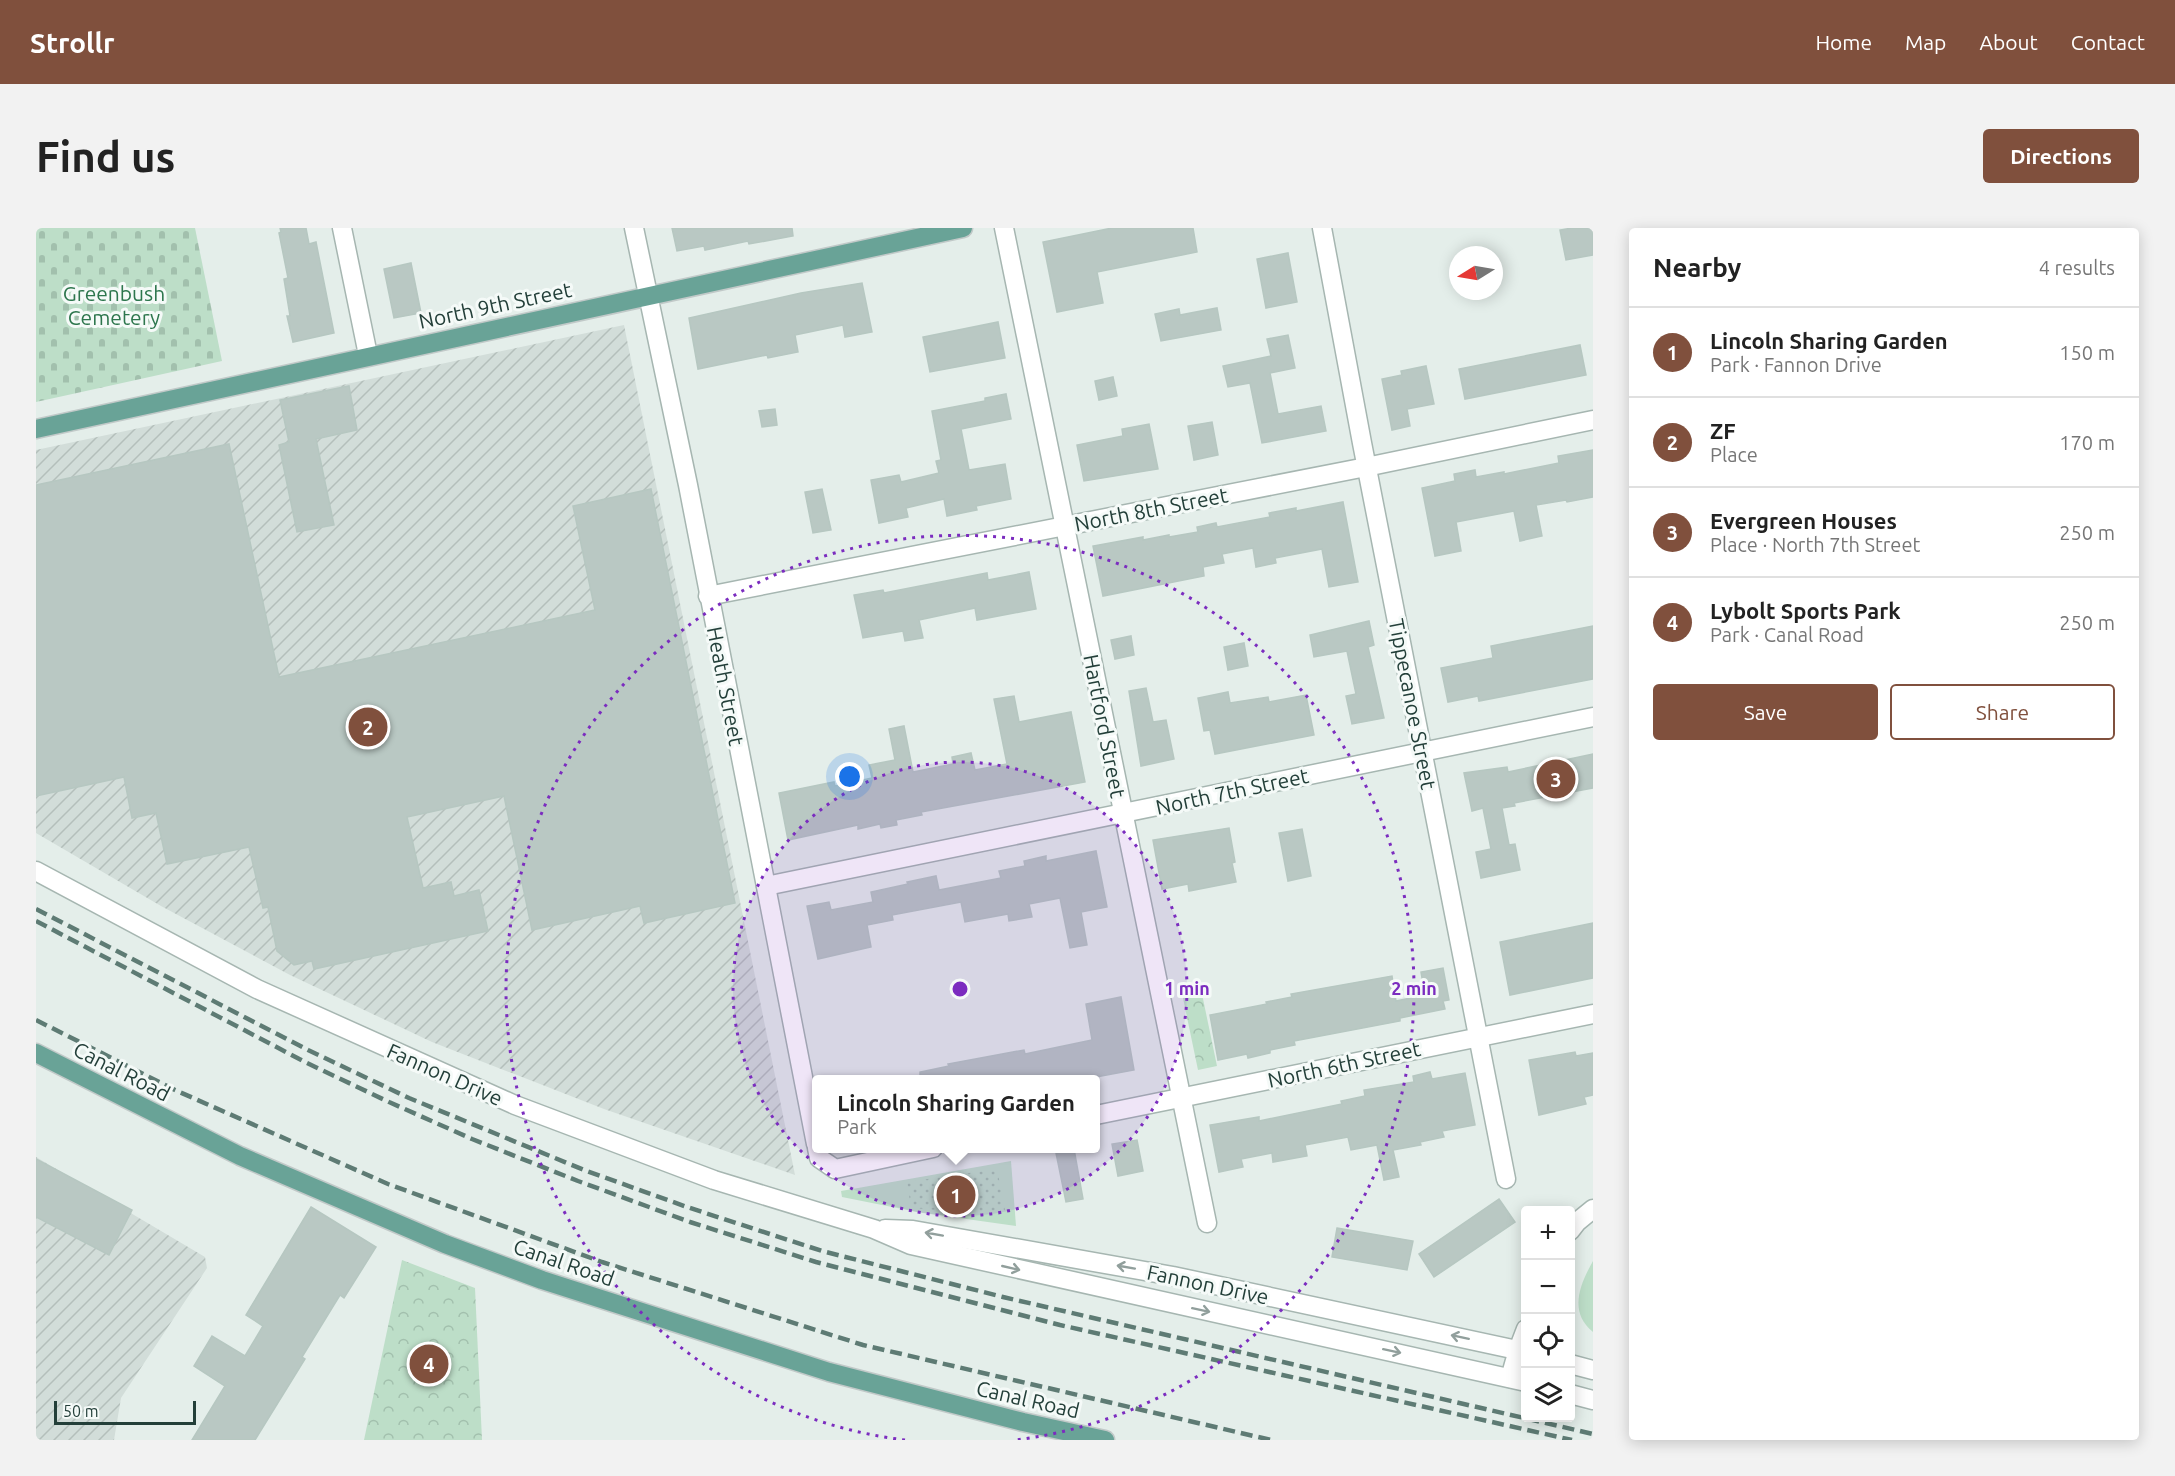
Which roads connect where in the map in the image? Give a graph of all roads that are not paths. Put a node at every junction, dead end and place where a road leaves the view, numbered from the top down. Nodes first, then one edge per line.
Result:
1 (342, 228) edge
2 (634, 228) edge
3 (963, 228) edge
4 (1004, 228) edge
5 (1322, 228) edge
6 (646, 295) junction
7 (368, 356) junction
8 (1593, 420) edge
9 (36, 429) edge
10 (1366, 467) junction
11 (1065, 526) junction
12 (708, 596) junction
13 (1593, 717) edge
14 (1423, 752) junction
15 (1123, 813) junction
16 (36, 871) edge
17 (766, 886) junction
18 (1593, 1014) edge
19 (1478, 1037) junction
20 (36, 1053) edge
21 (1181, 1097) junction
22 (1100, 1114) edge
23 (812, 1123) edge
24 (818, 1153) edge
25 (913, 1153) edge
26 (1506, 1179) dead end
27 (1593, 1209) edge
28 (1207, 1223) dead end
29 (1575, 1225) edge
30 (874, 1229) junction
31 (1521, 1351) edge
32 (1521, 1358) edge
33 (1575, 1365) edge
34 (1593, 1370) edge
35 (1518, 1380) edge
36 (1575, 1395) edge
37 (1593, 1400) edge
38 (1105, 1440) edge

1 - 7 street
2 - 6 street, Heath Street
3 - 6 main road, North 9th Street
4 - 11 street, Hartford Street
5 - 10 street, Tippecanoe Street
6 - 7 main road, North 9th Street
6 - 12 street, Heath Street
7 - 9 main road, North 9th Street
8 - 10 street, North 8th Street
10 - 11 street, North 8th Street
10 - 14 street, Tippecanoe Street
11 - 12 street, North 8th Street
11 - 15 street, Hartford Street
12 - 17 street, Heath Street
13 - 14 street, North 7th Street
14 - 15 street, North 7th Street
14 - 19 street, Tippecanoe Street
15 - 17 street, North 7th Street
15 - 21 street, Hartford Street
16 - 30 street, Fannon Drive
17 - 23 street, Heath Street
18 - 19 street, North 6th Street
19 - 21 street, North 6th Street
19 - 26 street, Tippecanoe Street
20 - 38 main road, Canal Road
21 - 22 street, North 6th Street
21 - 28 street, Hartford Street
24 - 25 street
27 - 29 street
31 -> 30 street, Fannon Drive
30 -> 35 street, Fannon Drive
32 - 35 street
33 - 34 street
36 - 37 street

